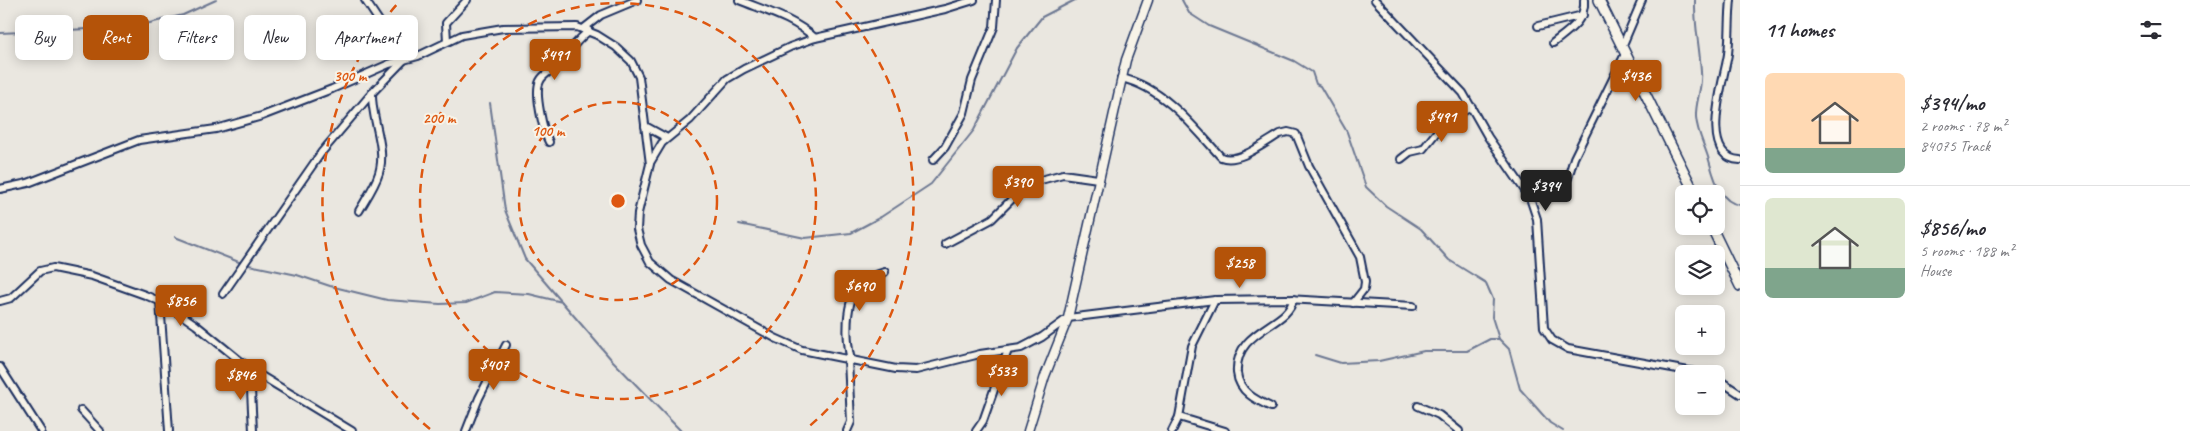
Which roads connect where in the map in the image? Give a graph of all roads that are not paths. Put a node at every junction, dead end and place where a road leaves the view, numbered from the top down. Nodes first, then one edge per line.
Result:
1 (365, 0) edge
2 (467, 0) edge
3 (637, 0) edge
4 (739, 0) edge
5 (974, 0) edge
6 (996, 0) edge
7 (1148, 0) edge
8 (1375, 0) edge
9 (1584, 0) edge
10 (1598, 0) edge
11 (1642, 0) edge
12 (1731, 0) edge
13 (375, 15) edge
14 (1583, 15) junction
15 (1538, 26) dead end
16 (586, 30) junction
17 (815, 38) junction
18 (447, 41) junction
19 (1553, 43) dead end
20 (1624, 51) junction
21 (418, 54) edge
22 (404, 60) edge
23 (406, 60) edge
24 (1121, 78) junction
25 (372, 94) junction
26 (1472, 107) junction
27 (645, 126) junction
28 (667, 138) junction
29 (550, 142) dead end
30 (1401, 159) dead end
31 (933, 160) dead end
32 (1740, 160) edge
33 (650, 164) junction
34 (1568, 178) dead end
35 (1098, 179) junction
36 (1690, 185) edge
37 (0, 189) edge
38 (359, 211) dead end
39 (1715, 235) edge
40 (944, 244) dead end
41 (885, 272) dead end
42 (1740, 286) edge
43 (223, 294) dead end
44 (1293, 299) junction
45 (1215, 300) junction
46 (0, 301) edge
47 (160, 302) junction
48 (1353, 303) junction
49 (1414, 306) dead end
50 (1068, 318) junction
51 (506, 344) dead end
52 (1008, 350) junction
53 (850, 360) junction
54 (0, 367) edge
55 (250, 369) junction
56 (1675, 369) edge
57 (1725, 384) edge
58 (1740, 394) edge
59 (1418, 406) dead end
60 (1271, 407) dead end
61 (81, 410) dead end
62 (1179, 417) junction
63 (41, 431) edge
64 (100, 431) edge
65 (169, 431) edge
66 (253, 431) edge
67 (352, 431) edge
68 (466, 431) edge
69 (847, 431) edge
70 (976, 431) edge
71 (1028, 431) edge
72 (1172, 431) edge
73 (1225, 431) edge
74 (1460, 431) edge

1 - 13 street
2 - 18 street
3 - 16 street
4 - 17 street
5 - 17 street
6 - 31 street
7 - 24 street
8 - 26 street
9 - 14 street
10 - 20 main road
11 - 20 street
12 - 32 street
14 - 15 street
14 - 19 street
16 - 18 street
16 - 27 street
16 - 29 street
17 - 28 street
18 - 21 street
20 - 34 street
20 - 36 main road
22 - 37 street
23 - 25 street
24 - 35 street
24 - 48 street
25 - 38 street
25 - 43 street
26 - 30 street
26 - 56 street
27 - 28 street
27 - 33 street
28 - 33 street
33 - 53 street
35 - 40 street
35 - 50 street
39 - 42 main road
41 - 53 street
44 - 45 street
44 - 48 street
44 - 60 street
45 - 50 street
45 - 62 street
46 - 47 street
47 - 55 street
47 - 65 street
48 - 49 street
50 - 52 street
50 - 71 street
51 - 68 street
52 - 53 street
52 - 70 street
53 - 69 street
54 - 63 street
55 - 66 street
55 - 67 street
57 - 58 street
59 - 74 street
61 - 64 street
62 - 72 street
62 - 73 street

